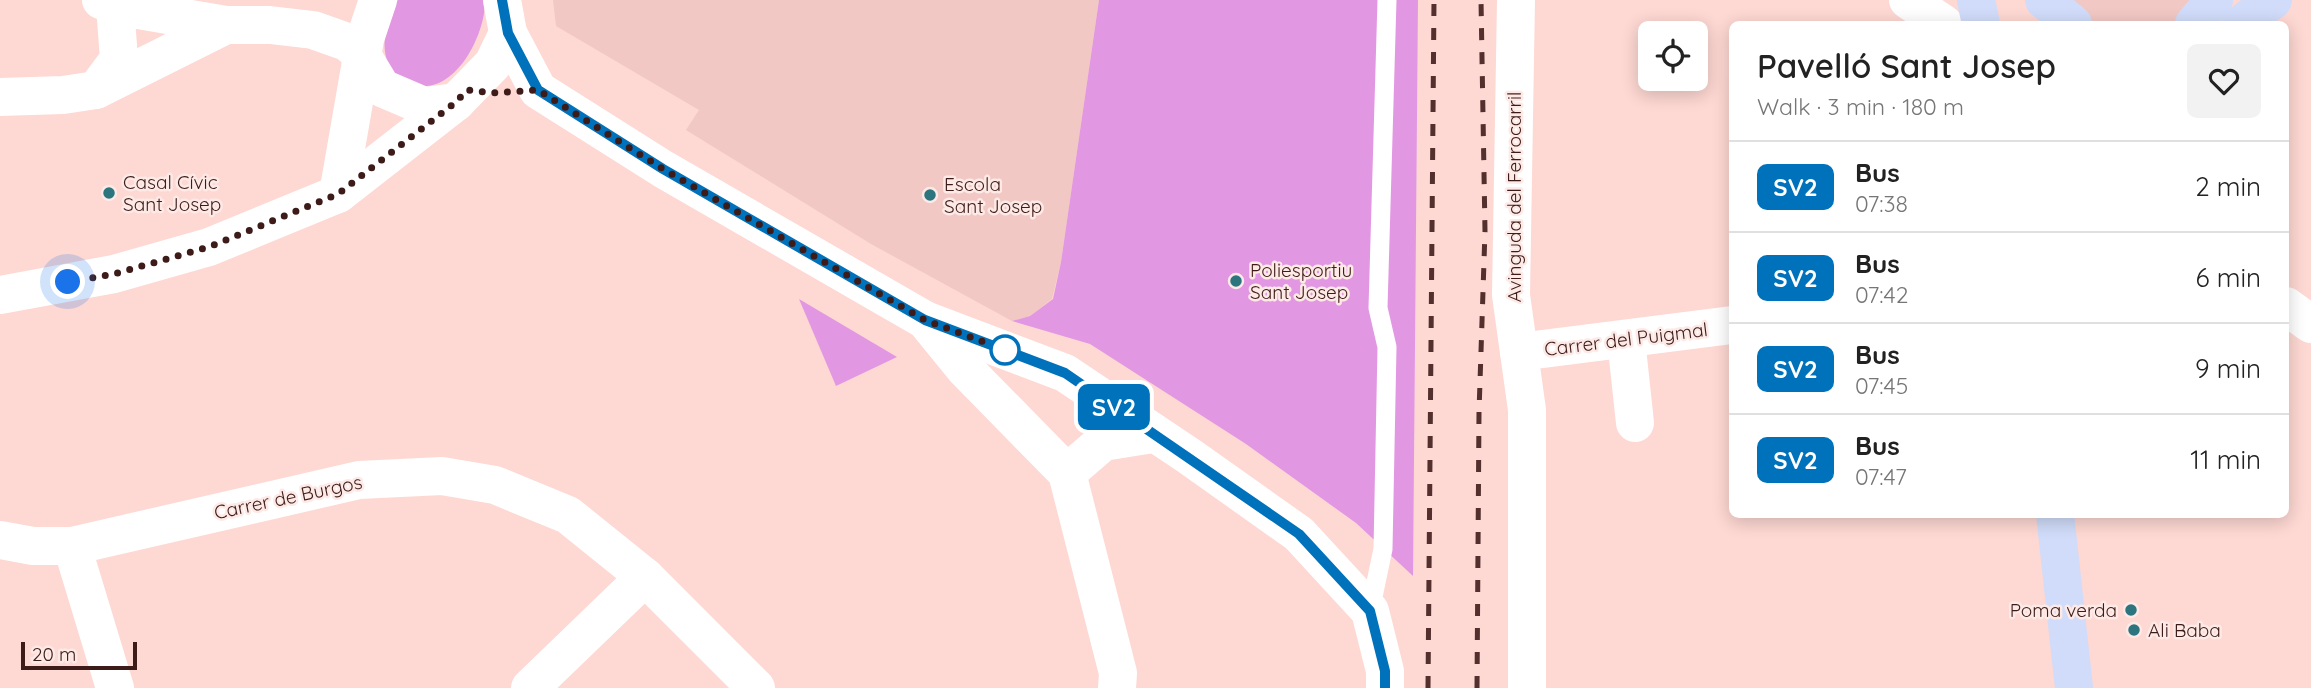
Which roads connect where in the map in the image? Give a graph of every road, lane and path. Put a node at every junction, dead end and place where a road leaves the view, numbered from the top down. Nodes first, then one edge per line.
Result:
1 (378, 0) edge
2 (1387, 0) edge
3 (1516, 0) edge
4 (1908, 0) edge
5 (1976, 0) edge
6 (2044, 0) edge
7 (2214, 0) edge
8 (2273, 0) edge
9 (108, 3) edge
10 (312, 15) edge
11 (505, 16) edge
12 (1940, 21) edge
13 (1980, 21) edge
14 (2069, 21) edge
15 (2196, 21) edge
16 (2245, 21) edge
17 (226, 25) junction
18 (362, 55) junction
19 (96, 90) junction
20 (538, 90) junction
21 (462, 96) junction
22 (0, 97) edge
23 (353, 110) junction
24 (338, 194) junction
25 (0, 295) edge
26 (2289, 308) edge
27 (925, 320) junction
28 (2311, 324) edge
29 (1729, 325) edge
30 (1626, 339) junction
31 (1519, 352) junction
32 (1635, 424) dead end
33 (1153, 433) junction
34 (1067, 473) junction
35 (2055, 518) edge
36 (0, 540) edge
37 (72, 546) junction
38 (645, 577) junction
39 (1370, 611) junction
40 (115, 688) edge
41 (530, 688) edge
42 (756, 688) edge
43 (1117, 688) edge
44 (1385, 688) edge
45 (1527, 688) edge
46 (2074, 688) edge

1 - 18 street
2 - 39 lane
3 - 31 street, Avinguda del Ferrocarril
4 - 12 street
5 - 13 street
6 - 14 street
7 - 15 street
8 - 16 street
9 - 17 street
9 - 19 street
10 - 17 street
10 - 18 street
10 - 23 street
11 - 20 street
11 - 21 street
17 - 19 street
18 - 21 street
18 - 23 street
19 - 22 street
20 - 21 street
20 - 27 street
21 - 24 street
23 - 24 street
24 - 25 street
26 - 28 street
27 - 33 street
27 - 34 street
29 - 30 street, Carrer del Puigmal
30 - 31 street, Carrer del Puigmal
30 - 32 street
31 - 45 street, Avinguda del Ferrocarril
33 - 34 street
33 - 39 street
34 - 43 street
35 - 46 street
36 - 37 street, Carrer de Burgos
37 - 38 street, Carrer de Burgos
37 - 40 street
38 - 41 street
38 - 42 street, Carrer de Burgos
39 - 44 street

